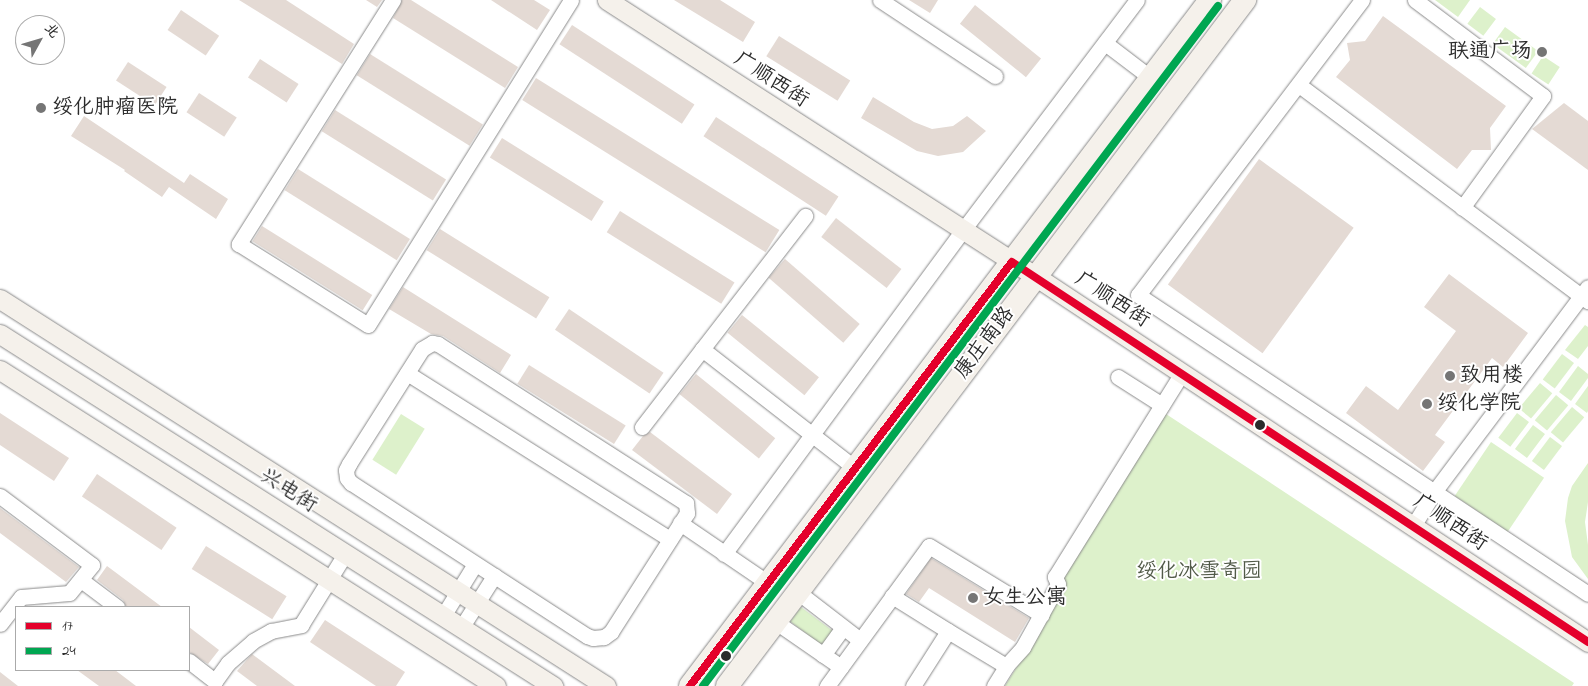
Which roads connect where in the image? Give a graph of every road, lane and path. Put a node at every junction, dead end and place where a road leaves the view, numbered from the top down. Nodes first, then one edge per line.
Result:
1 (393, 0) edge
2 (571, 0) edge
3 (607, 0) edge
4 (880, 0) edge
5 (1137, 0) edge
6 (1210, 0) edge
7 (1244, 0) edge
8 (1362, 0) edge
9 (1415, 0) edge
10 (1105, 43) junction
11 (995, 76) dead end
12 (1151, 78) junction
13 (1299, 85) junction
14 (1462, 208) junction
15 (805, 216) dead end
16 (963, 230) junction
17 (1012, 262) junction
18 (1035, 276) junction
19 (1586, 295) edge
20 (0, 299) edge
21 (0, 334) edge
22 (702, 349) junction
23 (0, 370) edge
24 (407, 373) junction
25 (1182, 373) junction
26 (1118, 377) dead end
27 (1162, 405) junction
28 (642, 428) dead end
29 (812, 434) junction
30 (855, 468) junction
31 (1434, 492) junction
32 (0, 496) edge
33 (680, 523) junction
34 (1413, 526) junction
35 (670, 539) junction
36 (345, 554) junction
37 (724, 554) junction
38 (475, 564) junction
39 (494, 576) junction
40 (329, 579) junction
41 (81, 580) junction
42 (768, 583) junction
43 (458, 591) junction
44 (799, 593) junction
45 (1588, 594) edge
46 (892, 596) junction
47 (477, 603) junction
48 (116, 606) edge
49 (1042, 615) junction
50 (443, 616) junction
51 (776, 622) junction
52 (0, 624) edge
53 (843, 627) junction
54 (462, 628) junction
55 (948, 631) junction
56 (860, 640) junction
57 (1588, 642) edge
58 (823, 655) junction
59 (190, 663) edge
60 (1006, 666) junction
61 (840, 667) junction
62 (496, 686) edge
63 (552, 686) edge
64 (606, 686) edge
65 (690, 686) edge
66 (727, 686) edge
67 (827, 686) edge
68 (913, 686) edge
69 (994, 686) edge

1 - 2 street
3 - 16 main road, 广顺西街
4 - 11 street
5 - 10 street
6 - 12 highway, 康庄南路
7 - 18 highway, 康庄南路
8 - 13 street
9 - 14 street
10 - 12 street
10 - 16 street
12 - 17 highway, 康庄南路
13 - 14 street
13 - 31 street
14 - 19 street
15 - 22 street
16 - 17 main road, 广顺西街
16 - 29 street
17 - 18 main road, 广顺西街
17 - 30 highway, 康庄南路
18 - 25 main road, 广顺西街
18 - 44 highway, 康庄南路
19 - 31 street
20 - 43 main road
21 - 36 main road, 兴电街
22 - 28 street
22 - 29 street
23 - 40 main road
24 - 33 street
24 - 35 street
24 - 38 street
25 - 27 street
25 - 34 main road, 广顺西街
26 - 27 street
27 - 49 street
29 - 30 street
29 - 37 street
30 - 42 highway, 康庄南路
31 - 34 street
31 - 45 street
32 - 41 street
33 - 35 street
33 - 37 street
34 - 57 main road, 广顺西街
35 - 39 street
36 - 40 street
36 - 50 main road, 兴电街
37 - 42 street
38 - 39 street
38 - 43 street
39 - 47 street
40 - 59 street
40 - 62 main road
41 - 48 street
41 - 52 street
42 - 65 highway, 康庄南路
43 - 47 main road
43 - 50 street
44 - 51 highway, 康庄南路
44 - 53 street
46 - 49 street
46 - 55 street
46 - 56 street
47 - 54 street
47 - 64 main road
49 - 60 street
50 - 54 main road, 兴电街
51 - 58 street
51 - 66 highway, 康庄南路
53 - 56 street
53 - 58 street
54 - 63 main road, 兴电街
55 - 60 street
55 - 68 street
56 - 61 street
58 - 61 street
60 - 69 street
61 - 67 street

